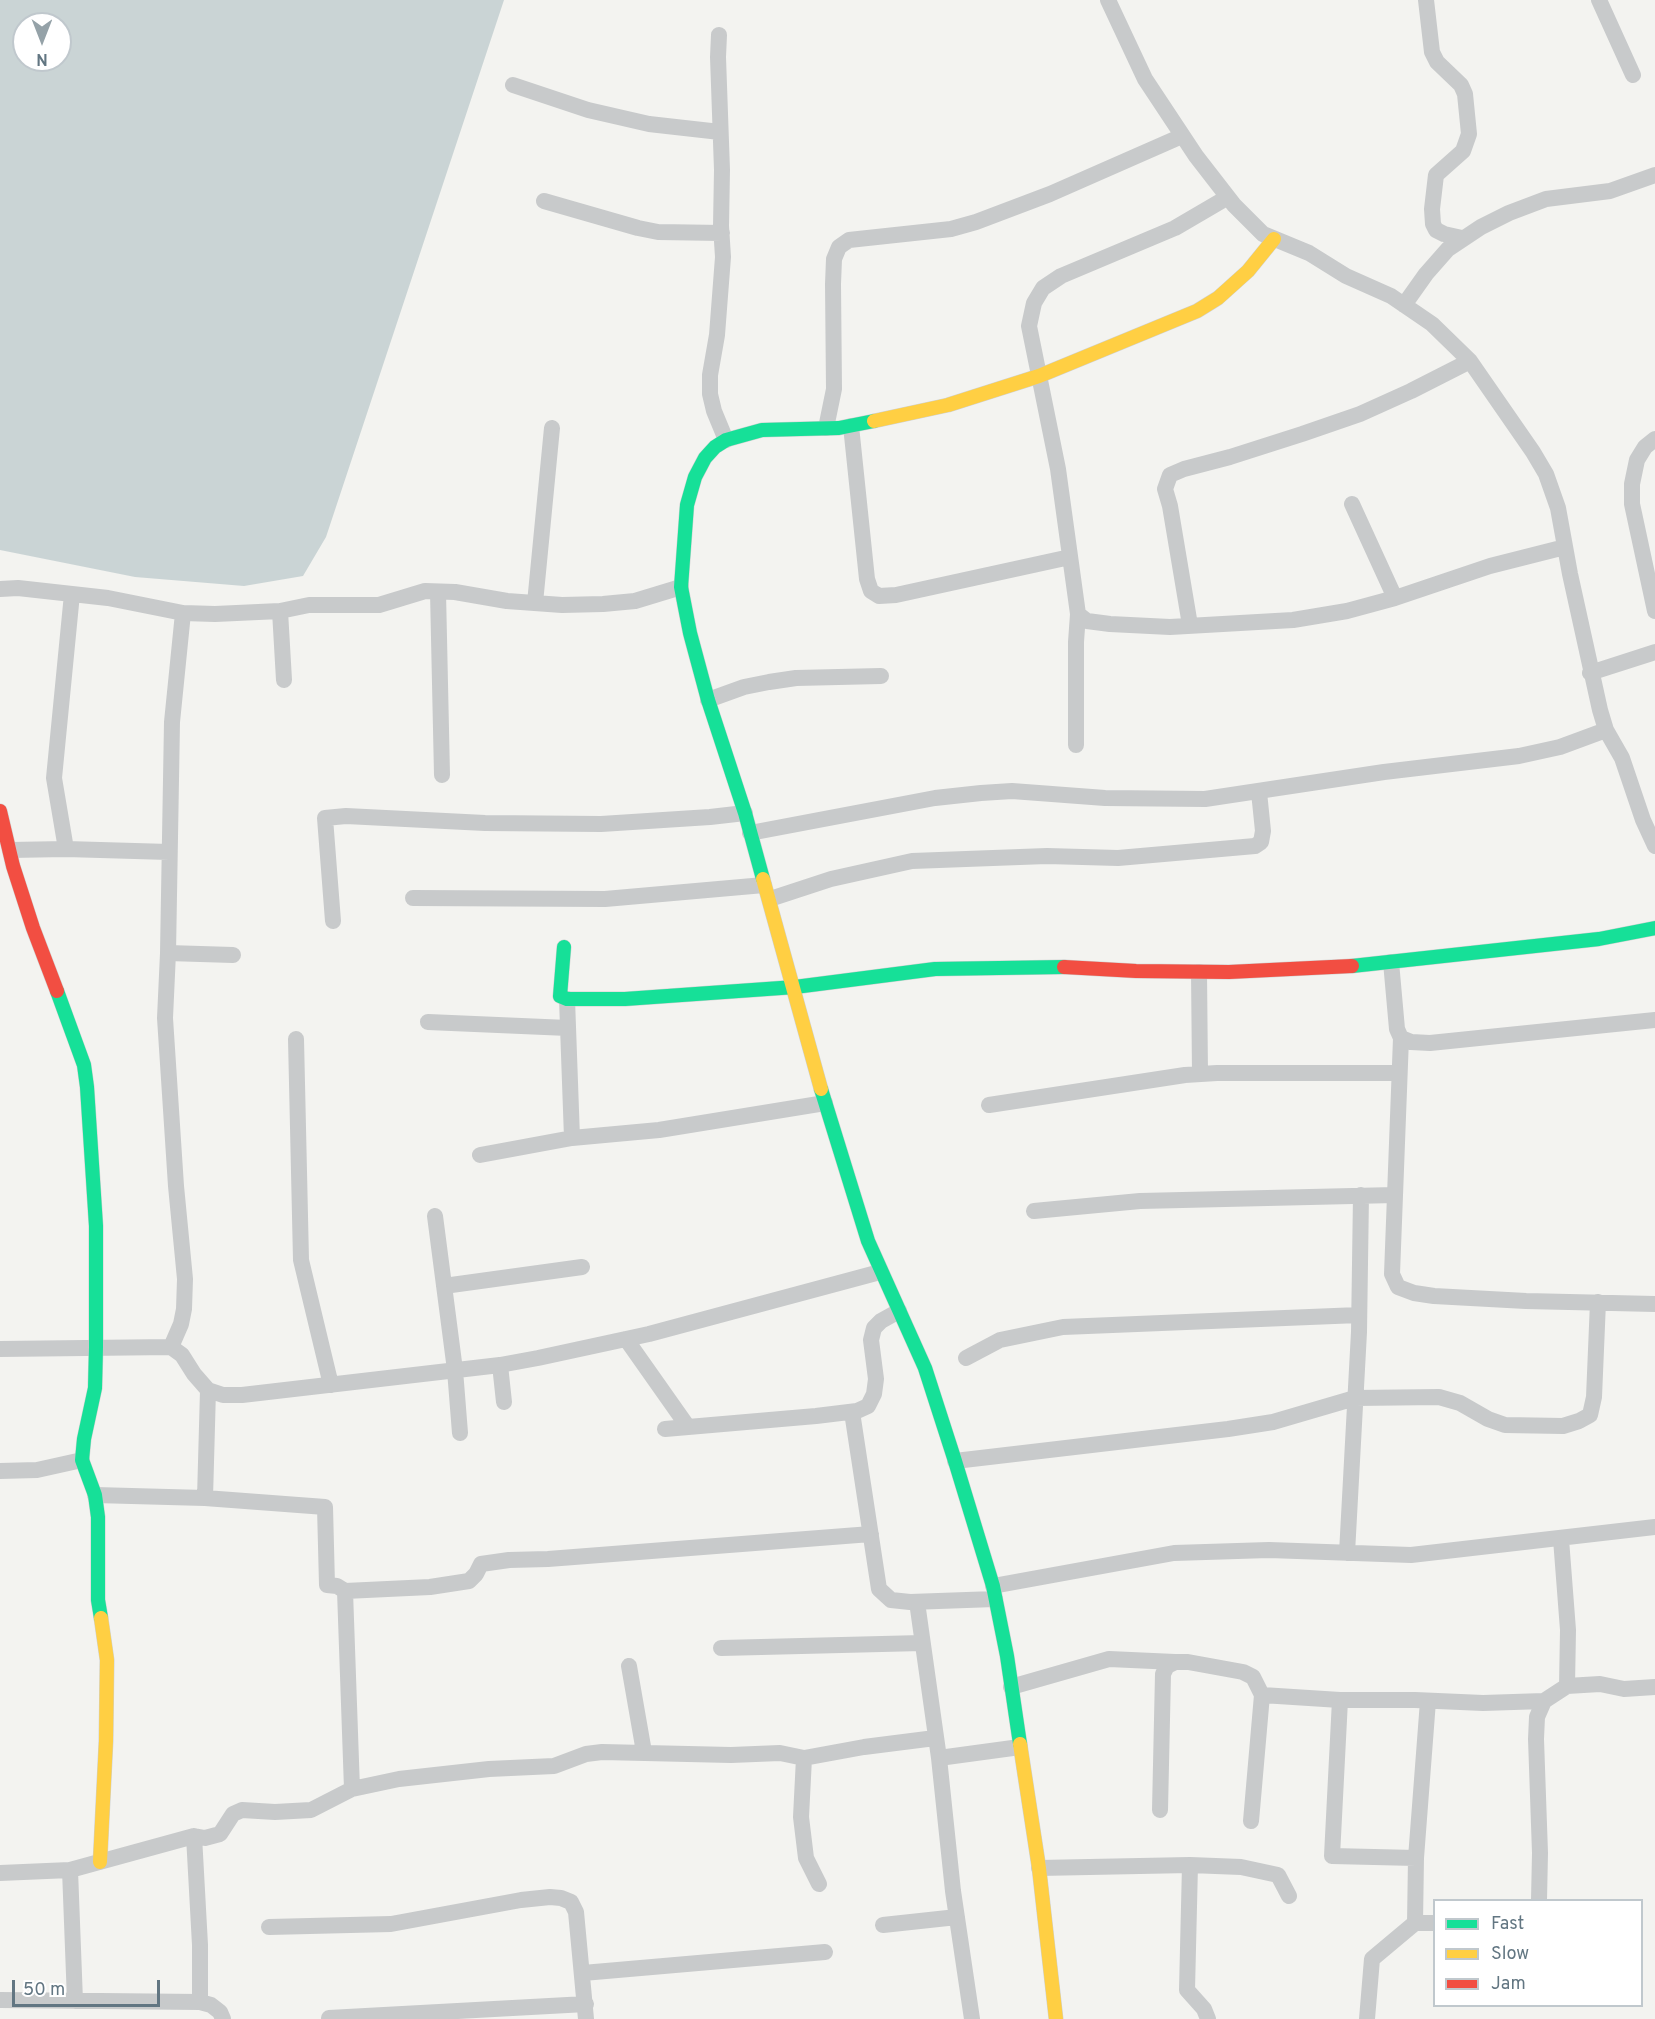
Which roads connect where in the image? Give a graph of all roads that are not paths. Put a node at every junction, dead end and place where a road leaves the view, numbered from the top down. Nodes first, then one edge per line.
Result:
1 (1108, 0) edge
2 (1426, 0) edge
3 (1599, 0) edge
4 (719, 35) dead end
5 (1633, 75) dead end
6 (513, 85) dead end
7 (720, 132) junction
8 (1182, 136) junction
9 (1655, 175) edge
10 (1228, 197) junction
11 (544, 201) dead end
12 (722, 233) junction
13 (1462, 238) junction
14 (1274, 239) junction
15 (1404, 305) junction
16 (1470, 361) junction
17 (1039, 376) junction
18 (851, 426) junction
19 (826, 428) junction
20 (552, 429) dead end
21 (1655, 439) edge
22 (726, 440) junction
23 (1352, 504) dead end
24 (1565, 547) junction
25 (1070, 557) junction
26 (681, 587) junction
27 (0, 589) edge
28 (438, 592) junction
29 (72, 594) junction
30 (1395, 598) junction
31 (535, 603) junction
32 (280, 611) junction
33 (1655, 611) edge
34 (183, 613) junction
35 (1078, 614) junction
36 (1190, 625) junction
37 (1654, 653) edge
38 (1590, 673) junction
39 (881, 676) dead end
40 (284, 680) dead end
41 (708, 700) junction
42 (1606, 730) junction
43 (1076, 745) dead end
44 (442, 775) dead end
45 (1259, 792) junction
46 (0, 811) edge
47 (746, 813) junction
48 (750, 833) junction
49 (1653, 838) edge
50 (66, 849) junction
51 (10, 850) junction
52 (169, 852) junction
53 (767, 892) junction
54 (413, 898) dead end
55 (333, 921) dead end
56 (1655, 928) edge
57 (564, 947) dead end
58 (168, 953) junction
59 (233, 955) dead end
60 (1391, 962) junction
61 (1199, 972) junction
62 (795, 987) junction
63 (567, 999) junction
64 (1655, 1020) edge
65 (428, 1022) dead end
66 (568, 1028) junction
67 (1401, 1038) junction
68 (296, 1039) dead end
69 (1200, 1074) junction
70 (1400, 1074) junction
71 (825, 1102) junction
72 (989, 1105) dead end
73 (572, 1138) junction
74 (480, 1155) dead end
75 (1361, 1195) junction
76 (1395, 1195) junction
77 (1034, 1211) dead end
78 (435, 1216) dead end
79 (582, 1267) dead end
80 (880, 1272) junction
81 (444, 1286) junction
82 (1598, 1302) junction
83 (1655, 1304) edge
84 (899, 1311) junction
85 (1359, 1315) junction
86 (626, 1339) junction
87 (96, 1347) junction
88 (171, 1347) junction
89 (0, 1349) edge
90 (966, 1358) dead end
91 (500, 1365) junction
92 (455, 1370) junction
93 (331, 1385) junction
94 (208, 1390) junction
95 (1355, 1398) junction
96 (504, 1402) dead end
97 (852, 1412) junction
98 (688, 1427) junction
99 (665, 1429) dead end
100 (460, 1433) dead end
101 (82, 1460) junction
102 (955, 1461) junction
103 (0, 1471) edge
104 (95, 1495) junction
105 (205, 1498) junction
106 (1655, 1527) edge
107 (871, 1534) junction
108 (1561, 1539) junction
109 (1347, 1553) junction
110 (345, 1591) junction
111 (994, 1592) junction
112 (917, 1602) junction
113 (922, 1643) junction
114 (721, 1648) dead end
115 (1174, 1662) junction
116 (629, 1666) dead end
117 (1567, 1686) junction
118 (1011, 1687) junction
119 (1655, 1687) edge
120 (1262, 1695) junction
121 (1340, 1700) junction
122 (1428, 1701) junction
123 (1544, 1701) junction
124 (934, 1738) junction
125 (1020, 1747) junction
126 (644, 1752) junction
127 (804, 1758) junction
128 (939, 1758) junction
129 (352, 1789) junction
130 (1160, 1810) dead end
131 (1251, 1821) dead end
132 (194, 1836) junction
133 (1416, 1858) junction
134 (100, 1862) junction
135 (1190, 1865) junction
136 (1040, 1868) junction
137 (70, 1870) junction
138 (0, 1873) edge
139 (819, 1884) dead end
140 (1289, 1896) dead end
141 (1539, 1899) edge
142 (957, 1917) junction
143 (1415, 1923) junction
144 (1433, 1923) edge
145 (883, 1924) dead end
146 (268, 1927) dead end
147 (825, 1952) dead end
148 (583, 1973) junction
149 (0, 2000) edge
150 (75, 2001) junction
151 (200, 2001) junction
152 (586, 2012) edge
153 (329, 2018) edge
154 (223, 2019) edge
155 (972, 2019) edge
156 (1056, 2019) edge
157 (1208, 2019) edge
158 (1367, 2019) edge

1 - 8 street
2 - 13 street
3 - 5 street
4 - 7 street
6 - 7 street
7 - 12 street
8 - 10 street
8 - 19 street
9 - 13 street
10 - 14 street
10 - 17 street
11 - 12 street
12 - 22 street
13 - 15 street
14 - 15 street
14 - 17 street
15 - 16 street
16 - 24 street
16 - 36 street
17 - 18 street
17 - 25 street
18 - 19 street
18 - 25 street
19 - 22 street
20 - 31 street
21 - 33 street
22 - 26 street
23 - 30 street
24 - 30 street
24 - 38 street
25 - 35 street
26 - 31 street
26 - 41 street
27 - 29 street
28 - 31 street
28 - 32 street
28 - 44 street
29 - 34 street
29 - 50 street
30 - 36 street
32 - 34 street
32 - 40 street
34 - 52 street
35 - 36 street
35 - 43 street
37 - 38 street
38 - 42 street
39 - 41 street
41 - 47 street
42 - 45 street
42 - 49 street
45 - 48 street
45 - 53 street
46 - 51 street
47 - 48 street
47 - 55 street
48 - 53 street
50 - 51 street
50 - 52 street
51 - 87 street
52 - 58 street
53 - 54 street
53 - 62 street
56 - 60 street
57 - 63 street
58 - 59 street
58 - 88 street
60 - 61 street
60 - 67 street
61 - 62 street
61 - 69 street
62 - 63 street
62 - 71 street
63 - 66 street
64 - 67 street
65 - 66 street
66 - 73 street
67 - 70 street
68 - 93 street
69 - 70 street
69 - 72 street
70 - 76 street
71 - 73 street
71 - 80 street
73 - 74 street
75 - 76 street
75 - 77 street
75 - 85 street
76 - 82 street
78 - 81 street
79 - 81 street
80 - 84 street
80 - 86 street
81 - 92 street
82 - 83 street
82 - 95 street
84 - 97 street
84 - 102 street
85 - 90 street
85 - 95 street
86 - 91 street
86 - 98 street
87 - 88 street
87 - 89 street
87 - 101 street
88 - 94 street
91 - 92 street
91 - 96 street
92 - 93 street
92 - 100 street
93 - 94 street
94 - 105 street
95 - 102 street
95 - 109 street
97 - 98 street
97 - 107 street
98 - 99 street
101 - 103 street
101 - 104 street
102 - 111 street
104 - 105 street
104 - 134 street
105 - 110 street
106 - 108 street
107 - 110 street
107 - 112 street
108 - 109 street
108 - 117 street
109 - 111 street
110 - 129 street
111 - 112 street
111 - 118 street
112 - 113 street
113 - 114 street
113 - 124 street
115 - 118 street
115 - 120 street
115 - 130 street
116 - 126 street
117 - 119 street
117 - 123 street
118 - 125 street
120 - 121 street
120 - 131 street
121 - 122 street
121 - 133 street
122 - 123 street
122 - 133 street
123 - 141 street
124 - 127 street
124 - 128 street
125 - 128 street
125 - 136 street
126 - 127 street
126 - 129 street
127 - 139 street
128 - 142 street
129 - 132 street
132 - 134 street
132 - 151 street
133 - 143 street
134 - 137 street
135 - 136 street
135 - 140 street
135 - 157 street
136 - 156 street
137 - 138 street
137 - 150 street
142 - 145 street
142 - 155 street
143 - 144 street
143 - 158 street
146 - 148 street
147 - 148 street
148 - 152 street
149 - 150 street
150 - 151 street
151 - 154 street
152 - 153 street

